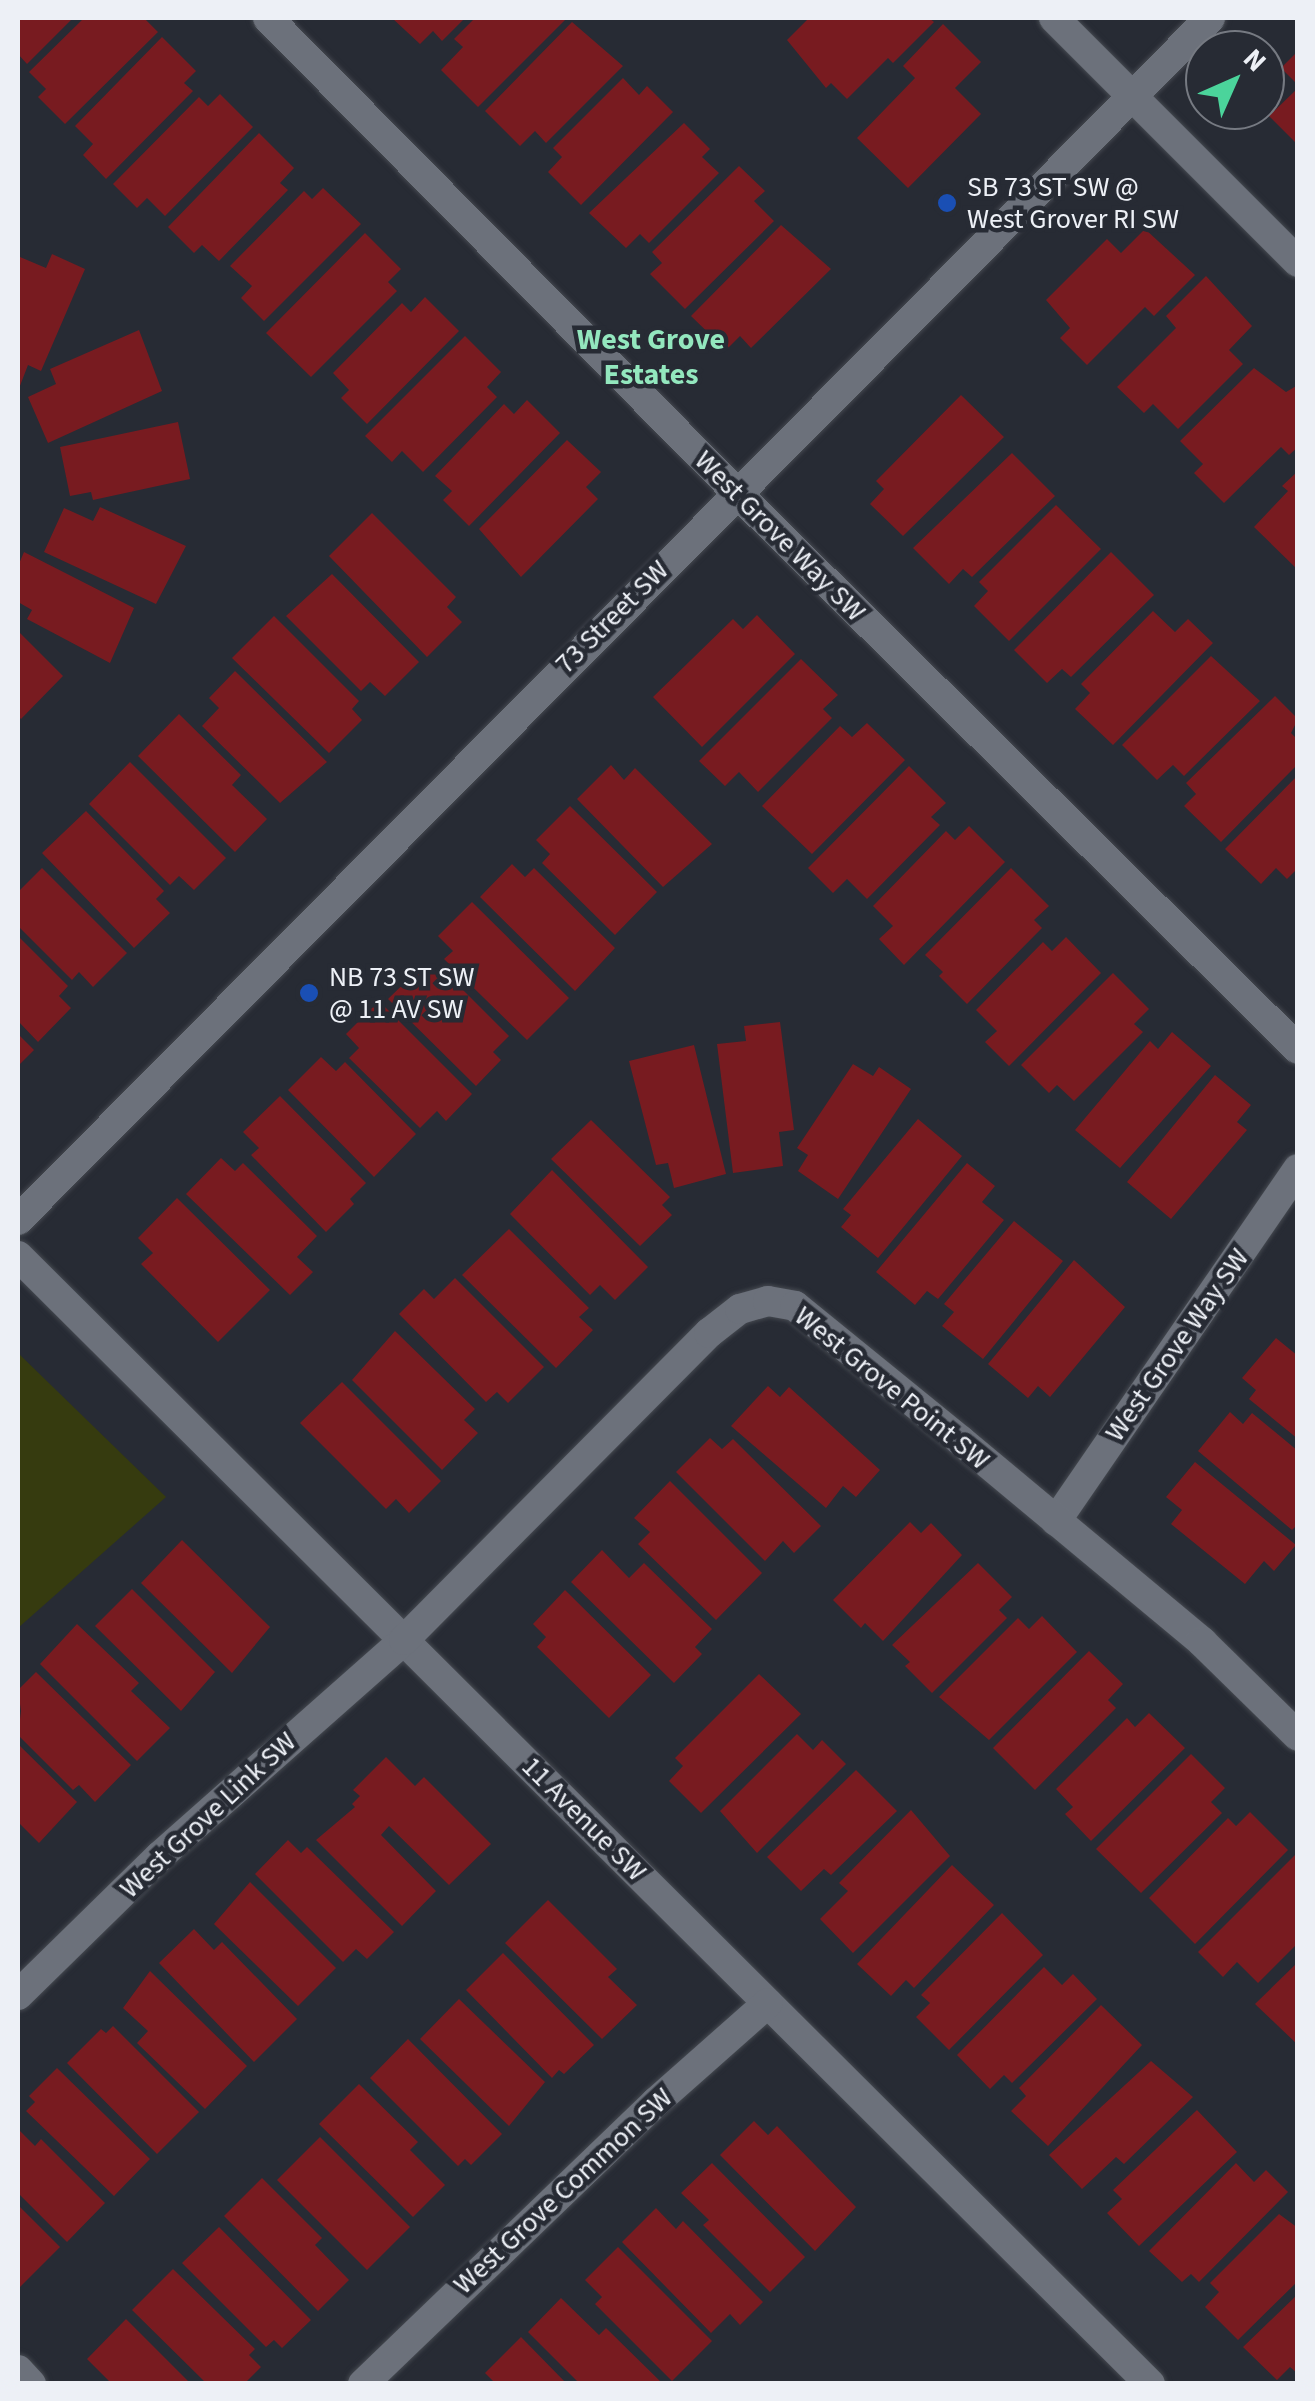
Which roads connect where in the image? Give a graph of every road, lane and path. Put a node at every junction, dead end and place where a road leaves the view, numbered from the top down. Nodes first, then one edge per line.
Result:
1 (268, 18) edge
2 (1054, 18) edge
3 (1210, 18) edge
4 (1131, 96) junction
5 (1298, 262) edge
6 (736, 492) junction
7 (1298, 1048) edge
8 (1298, 1169) edge
9 (18, 1220) edge
10 (18, 1256) edge
11 (1056, 1520) junction
12 (404, 1640) junction
13 (1298, 1736) edge
14 (18, 1995) edge
15 (768, 2003) junction
16 (18, 2370) edge
17 (31, 2384) edge
18 (363, 2384) edge
19 (1150, 2384) edge

1 - 6 street, West Grove Way SW
2 - 4 street
3 - 4 street, 73 Street SW
4 - 5 street
4 - 6 street, 73 Street SW
6 - 7 street, West Grove Way SW
6 - 9 street, 73 Street SW
8 - 11 street, West Grove Way SW
10 - 12 street, 11 Avenue SW
11 - 12 street, West Grove Point SW
11 - 13 street, West Grove Point SW
12 - 14 street, West Grove Link SW
12 - 15 street, 11 Avenue SW
15 - 18 street, West Grove Common SW
15 - 19 street, 11 Avenue SW
16 - 17 street

